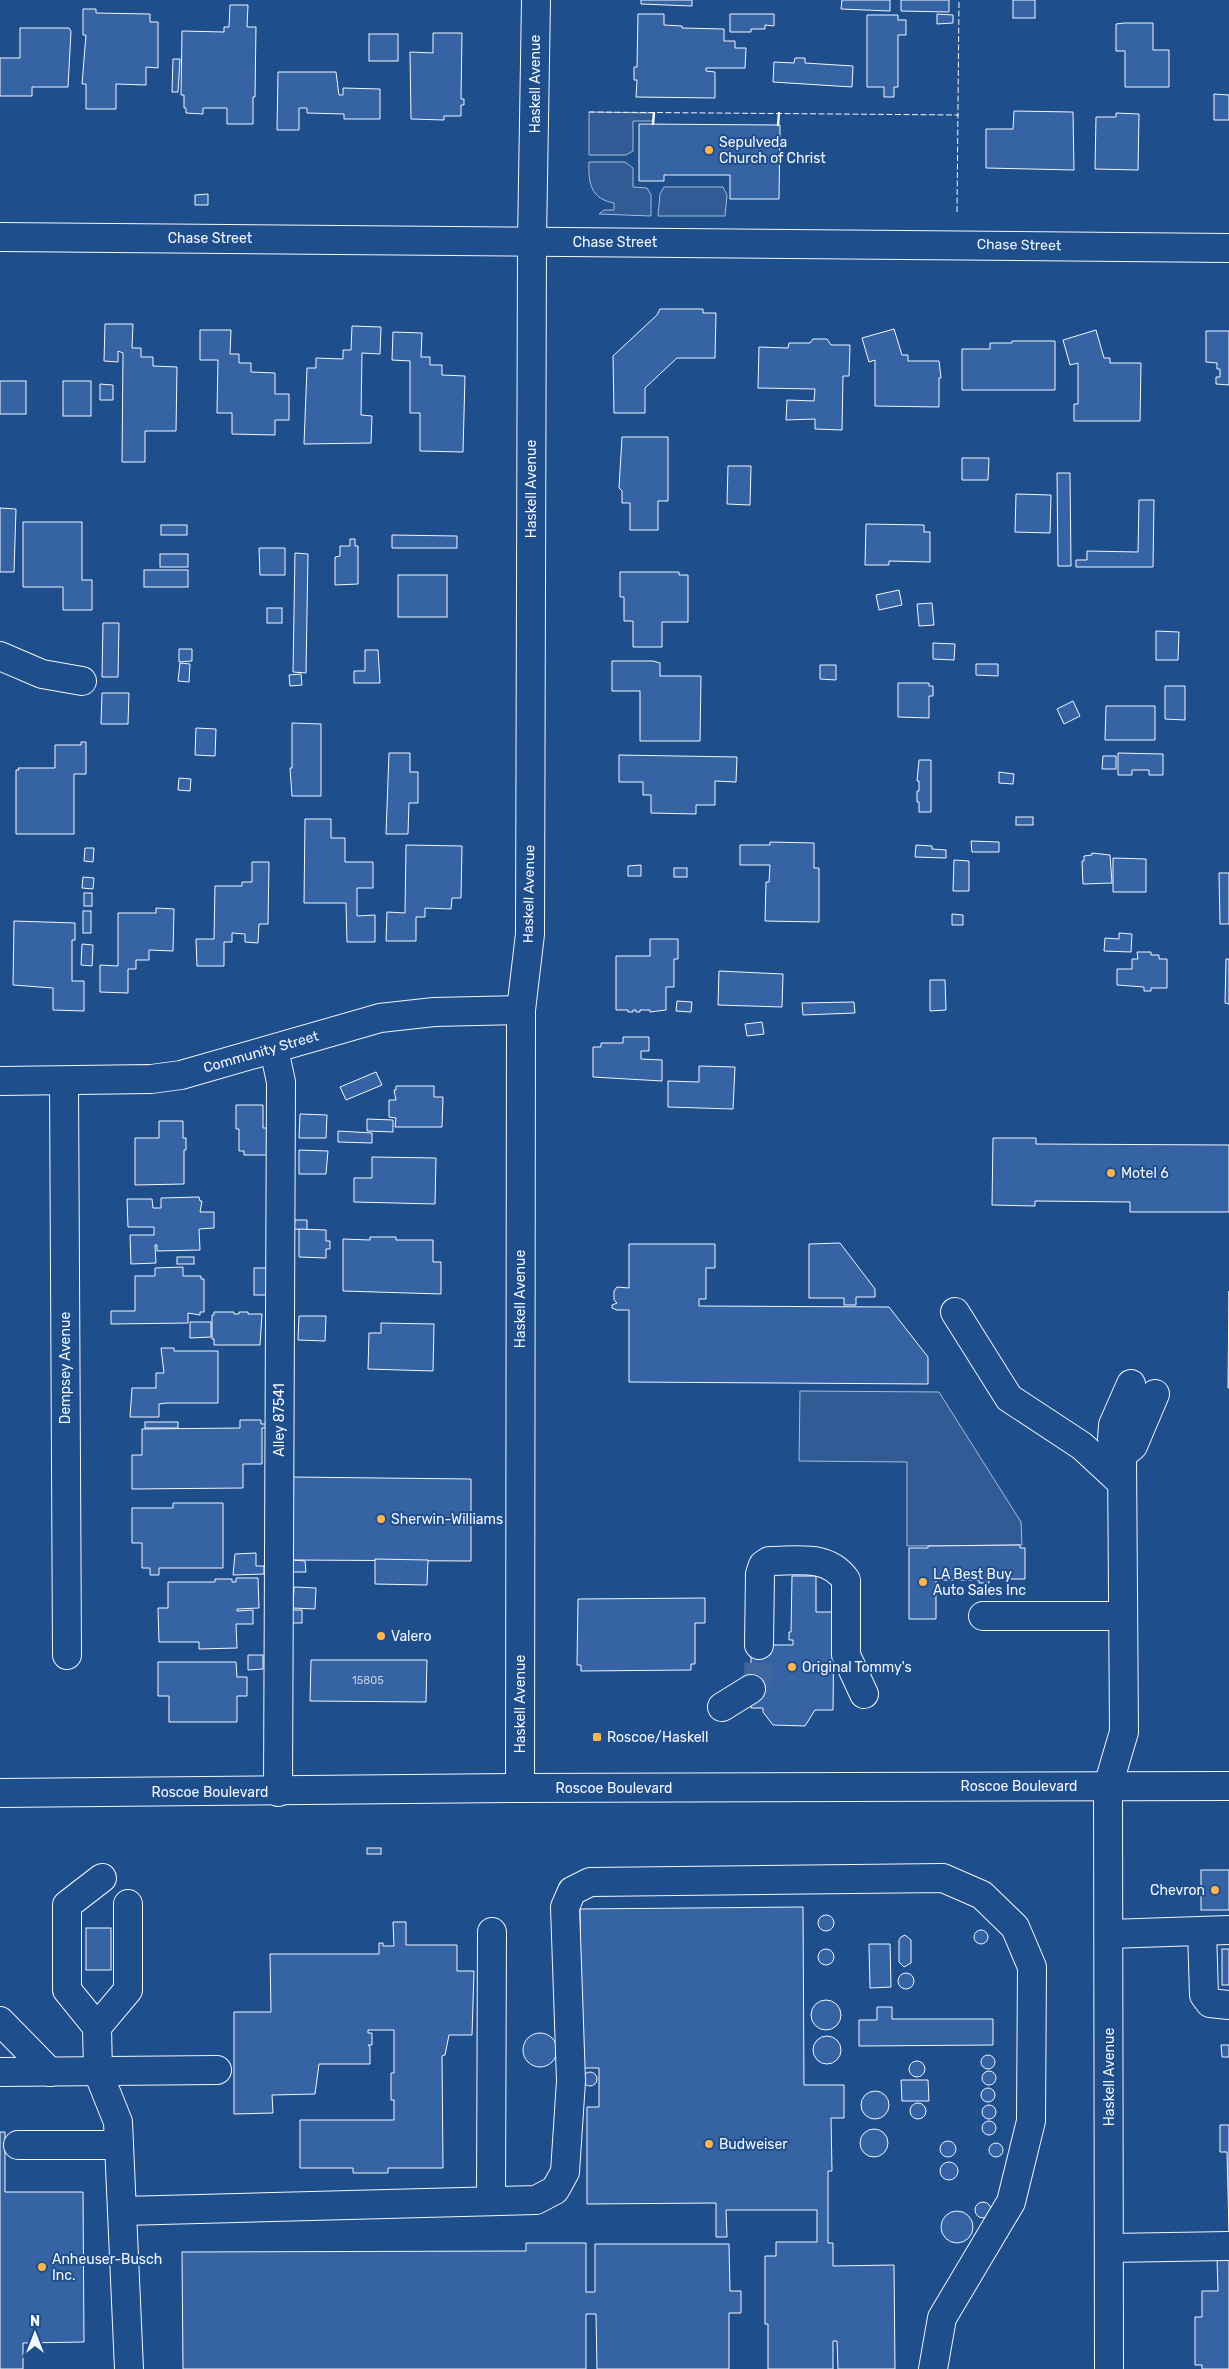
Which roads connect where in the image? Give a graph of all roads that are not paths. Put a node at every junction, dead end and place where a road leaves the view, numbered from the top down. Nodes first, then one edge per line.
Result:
1 (536, 0) edge
2 (0, 237) edge
3 (532, 241) junction
4 (1229, 248) edge
5 (0, 656) edge
6 (82, 681) dead end
7 (521, 1010) junction
8 (274, 1049) junction
9 (0, 1080) edge
10 (64, 1081) junction
11 (955, 1312) dead end
12 (1142, 1389) dead end
13 (1122, 1483) junction
14 (983, 1616) dead end
15 (1123, 1616) junction
16 (759, 1645) tunnel mouth
17 (67, 1655) dead end
18 (750, 1689) tunnel mouth
19 (864, 1694) dead end
20 (722, 1707) dead end
21 (1108, 1786) junction
22 (1229, 1786) edge
23 (520, 1788) junction
24 (278, 1792) junction
25 (0, 1793) edge
26 (102, 1878) dead end
27 (128, 1904) dead end
28 (1216, 1931) edge
29 (492, 1932) dead end
30 (1108, 1934) junction
31 (1229, 2005) edge
32 (0, 2021) edge
33 (97, 2027) junction
34 (217, 2070) dead end
35 (0, 2072) edge
36 (50, 2072) junction
37 (98, 2072) junction
38 (18, 2145) dead end
39 (119, 2145) junction
40 (491, 2202) junction
41 (123, 2211) junction
42 (1229, 2246) edge
43 (1109, 2248) junction
44 (129, 2369) edge
45 (933, 2369) edge
46 (1109, 2369) edge

1 - 3 street, Haskell Avenue
2 - 3 street, Chase Street
3 - 4 street, Chase Street
3 - 7 street, Haskell Avenue
5 - 6 street
7 - 8 street, Community Street
7 - 23 street, Haskell Avenue
8 - 10 street, Community Street
8 - 24 street, Alley 87541
9 - 10 street, Community Street
10 - 17 street, Dempsey Avenue
11 - 13 street
12 - 13 street, Haskell Avenue
13 - 15 street, Haskell Avenue
14 - 15 street
15 - 21 street, Haskell Avenue
16 - 19 street
18 - 20 street
21 - 22 street, Roscoe Boulevard
21 - 23 street, Roscoe Boulevard
21 - 30 street, Haskell Avenue
23 - 24 street, Roscoe Boulevard
24 - 25 street, Roscoe Boulevard
26 - 33 street
27 - 33 street
28 - 30 street
28 - 31 street
29 - 40 street
30 - 43 street, Haskell Avenue
32 - 36 street
33 - 37 street
34 - 37 street
35 - 36 street
36 - 37 street
37 - 39 street
38 - 39 street
39 - 41 street
40 - 41 street
40 - 45 street
41 - 44 street
42 - 43 street
43 - 46 street, Haskell Avenue

